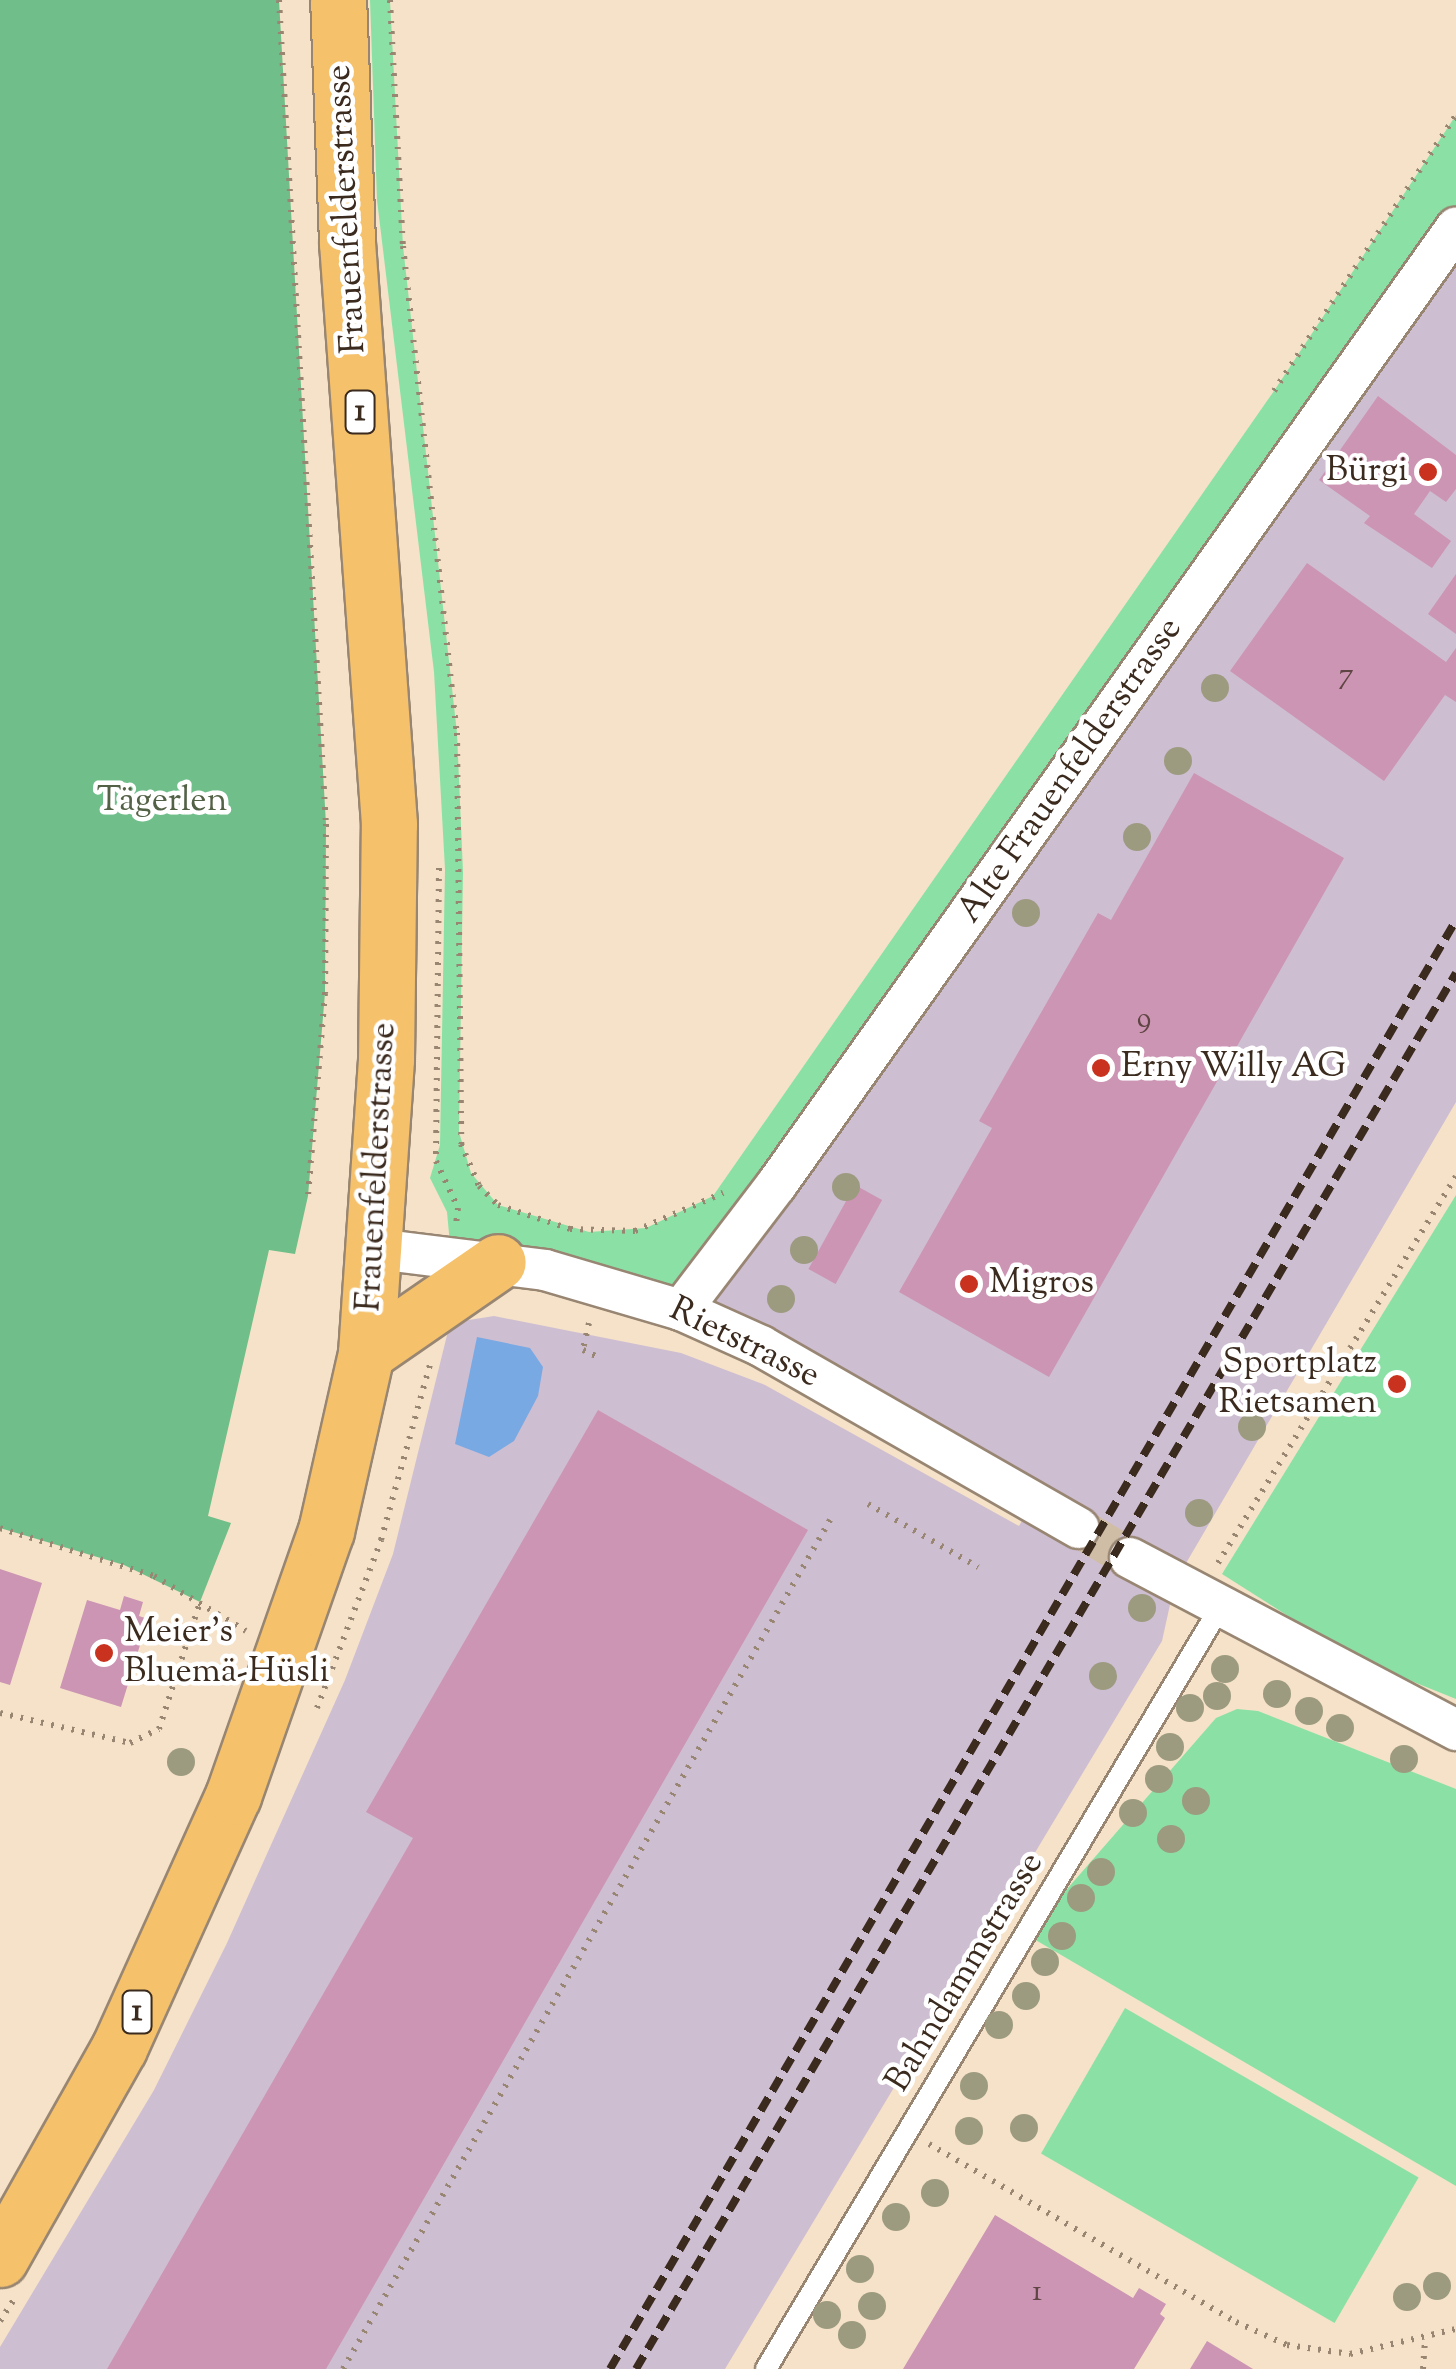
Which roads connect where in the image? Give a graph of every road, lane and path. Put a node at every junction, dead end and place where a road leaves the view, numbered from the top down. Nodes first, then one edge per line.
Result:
1 (279, 0) edge
2 (338, 0) edge
3 (390, 0) edge
4 (1456, 115) edge
5 (1456, 228) edge
6 (1274, 392) dead end
7 (1456, 1176) edge
8 (777, 1184) junction
9 (308, 1196) dead end
10 (378, 1249) junction
11 (498, 1262) junction
12 (681, 1310) junction
13 (589, 1323) dead end
14 (366, 1353) junction
15 (434, 1353) dead end
16 (598, 1357) dead end
17 (868, 1504) dead end
18 (830, 1520) dead end
19 (0, 1528) edge
20 (1079, 1528) tunnel mouth
21 (381, 1540) dead end
22 (1130, 1558) tunnel mouth
23 (978, 1567) dead end
24 (200, 1602) junction
25 (1209, 1603) junction
26 (248, 1632) dead end
27 (0, 1714) edge
28 (1456, 1730) edge
29 (908, 2132) junction
30 (0, 2259) edge
31 (1456, 2330) edge
32 (1426, 2341) junction
33 (343, 2369) edge
34 (766, 2369) edge
35 (1423, 2369) edge

1 - 9 path
2 - 10 main road, Frauenfelderstrasse / 1
3 - 8 path
4 - 6 path
5 - 8 street, Alte Frauenfelderstrasse
7 - 25 path
8 - 12 street, Alte Frauenfelderstrasse
10 - 11 street, Rietstrasse
10 - 14 main road, Frauenfelderstrasse / 1
11 - 12 street, Rietstrasse
11 - 14 main road
12 - 20 street, Rietstrasse
13 - 16 path
14 - 30 main road, Frauenfelderstrasse / 1
15 - 21 path
17 - 23 path
18 - 33 path
19 - 24 path
22 - 25 street
24 - 26 path
24 - 27 path
25 - 28 street
25 - 29 lane, Bahndammstrasse
29 - 32 path
29 - 34 lane, Bahndammstrasse
31 - 32 path
32 - 35 path

